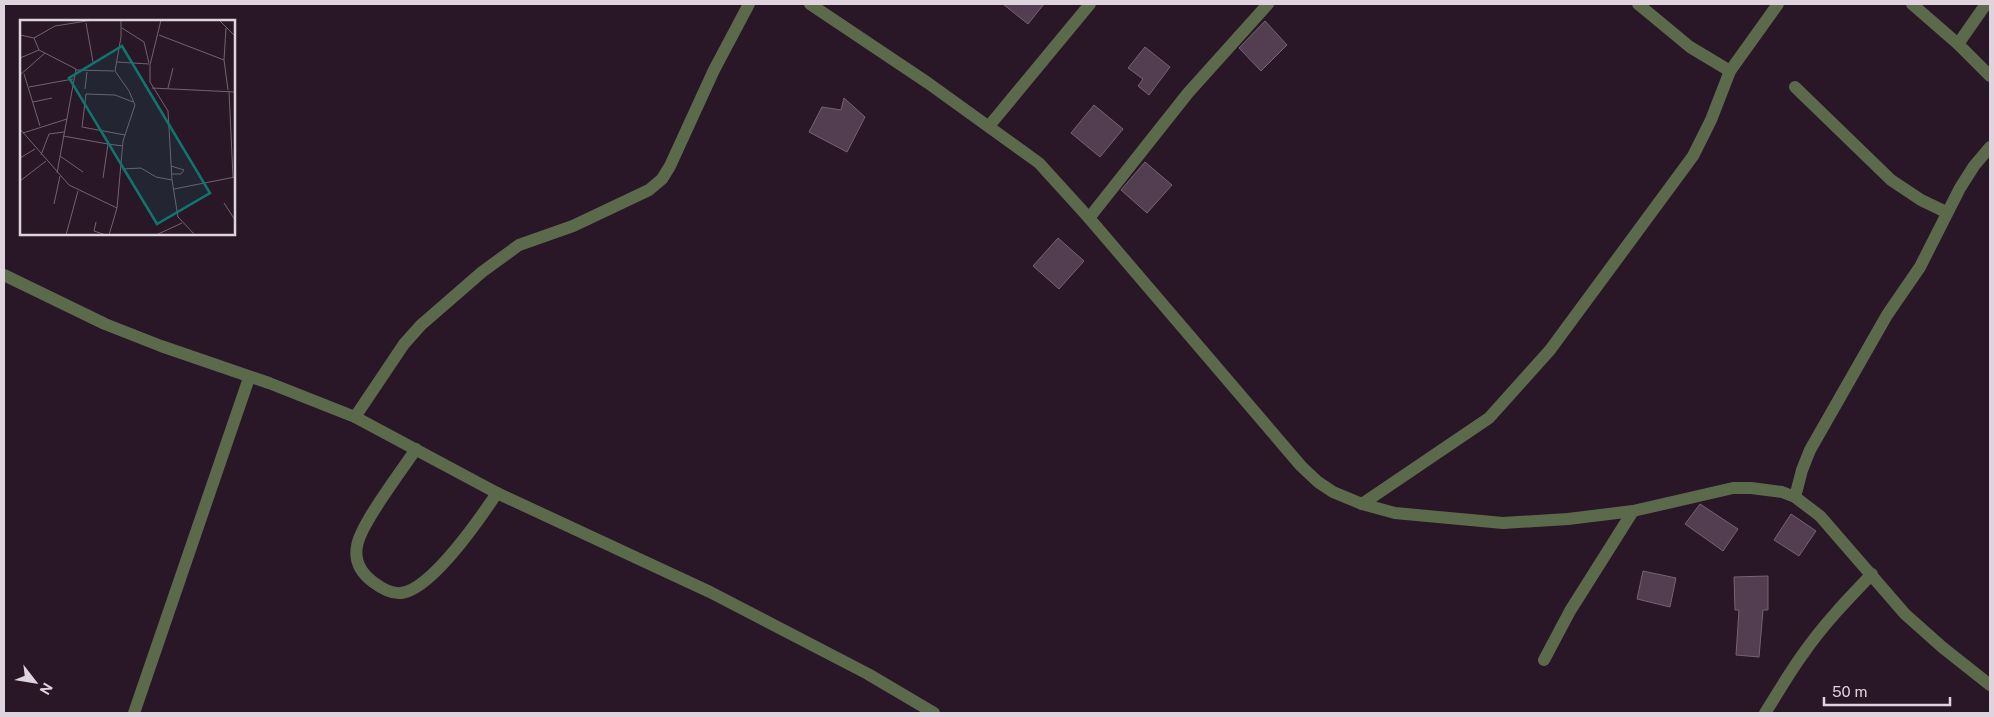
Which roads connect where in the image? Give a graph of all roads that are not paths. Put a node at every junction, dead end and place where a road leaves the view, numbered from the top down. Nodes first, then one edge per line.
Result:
1 (749, 4) edge
2 (810, 4) edge
3 (1090, 4) edge
4 (1268, 4) edge
5 (1638, 4) edge
6 (1778, 4) edge
7 (1912, 4) edge
8 (1986, 4) edge
9 (1958, 44) junction
10 (1730, 71) junction
11 (1990, 76) edge
12 (1795, 87) dead end
13 (989, 126) junction
14 (1990, 147) edge
15 (1946, 212) junction
16 (1089, 218) junction
17 (4, 275) edge
18 (249, 378) junction
19 (355, 416) junction
20 (416, 449) junction
21 (497, 493) junction
22 (1796, 497) junction
23 (1362, 504) junction
24 (1633, 511) junction
25 (1872, 574) junction
26 (1544, 660) dead end
27 (1990, 685) edge
28 (134, 713) edge
29 (934, 713) edge
30 (1765, 713) edge

1 - 19 street
2 - 13 street
3 - 13 street
4 - 16 street
5 - 10 street
6 - 10 street
7 - 9 street
8 - 9 street
9 - 11 street
10 - 23 street
12 - 15 street
13 - 16 street
14 - 15 street
15 - 22 street
16 - 23 street
17 - 18 street
18 - 19 street
18 - 28 street
19 - 20 street
20 - 21 street
20 - 21 street
21 - 29 street
22 - 24 street
22 - 25 street
23 - 24 street
24 - 26 street
25 - 27 street
25 - 30 street

